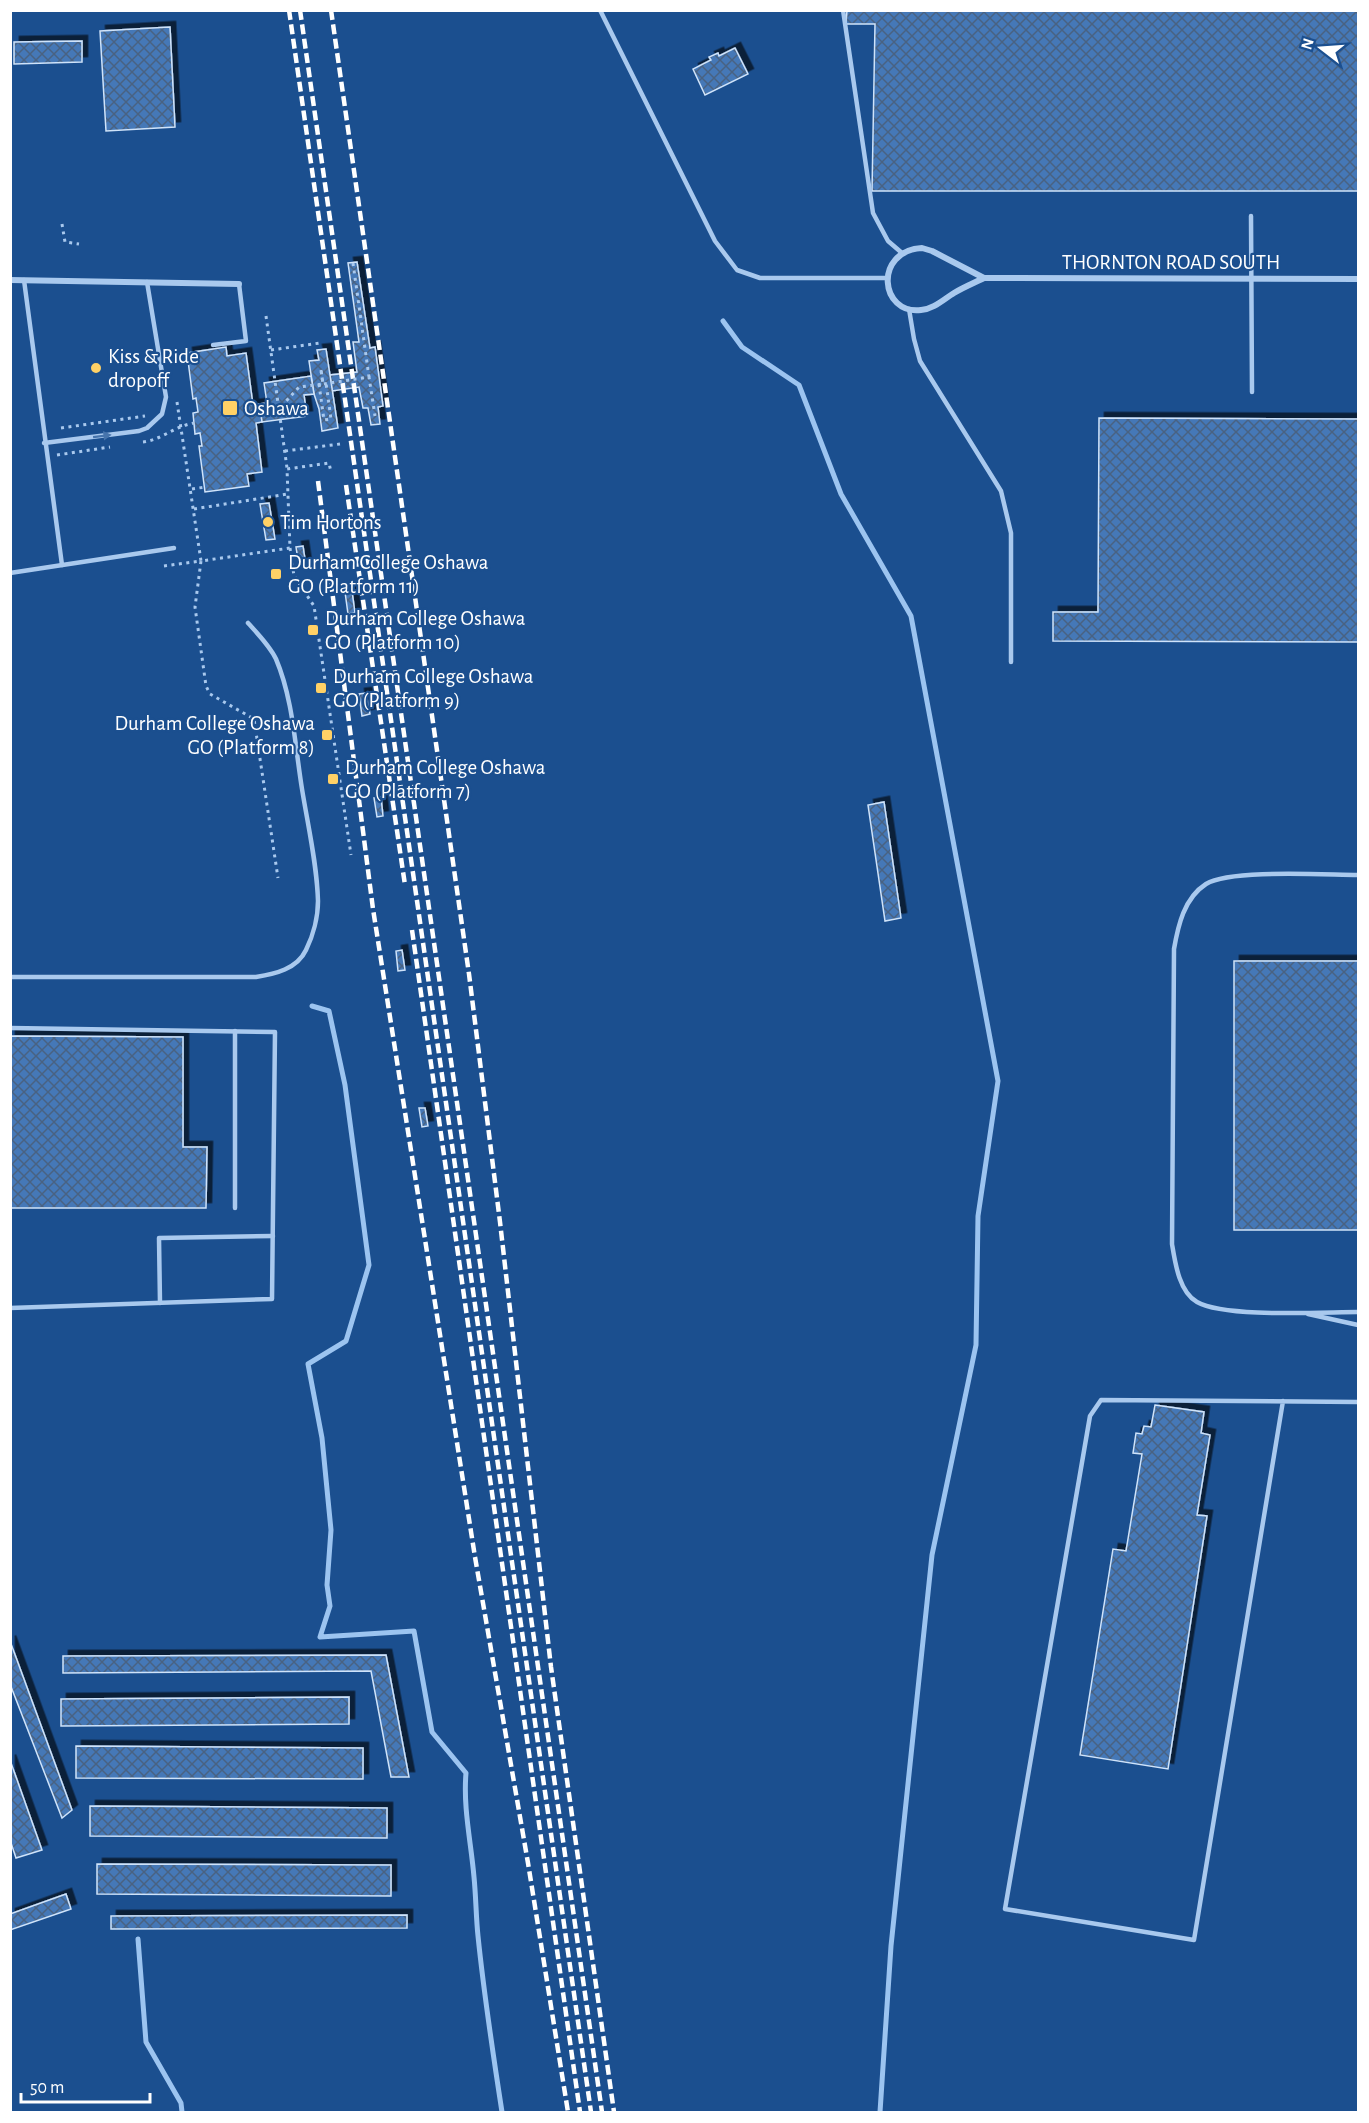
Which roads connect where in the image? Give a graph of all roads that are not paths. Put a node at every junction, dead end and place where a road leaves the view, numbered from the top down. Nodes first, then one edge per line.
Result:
1 (600, 10) edge
2 (843, 10) edge
3 (1251, 216) dead end
4 (902, 253) junction
5 (887, 278) junction
6 (984, 278) junction
7 (1252, 278) junction
8 (1359, 279) edge
9 (10, 280) edge
10 (24, 280) junction
11 (147, 282) junction
12 (239, 284) joint
13 (909, 309) junction
14 (213, 345) dead end
15 (1252, 392) dead end
16 (44, 443) junction
17 (174, 548) dead end
18 (62, 565) junction
19 (10, 573) edge
20 (248, 623) dead end
21 (1011, 662) dead end
22 (1359, 875) edge
23 (10, 977) edge
24 (10, 1028) edge
25 (235, 1031) junction
26 (235, 1208) dead end
27 (273, 1236) junction
28 (160, 1303) junction
29 (10, 1308) edge
30 (1298, 1312) junction
31 (1359, 1312) edge
32 (1359, 1325) edge
33 (1283, 1401) junction
34 (1359, 1402) edge

1 - 5 lane
2 - 4 lane
3 - 7 lane
4 - 5 street
4 - 6 street, THORNTON ROAD SOUTH
5 - 13 street
6 - 7 street, THORNTON ROAD SOUTH
6 - 13 street, THORNTON ROAD SOUTH
7 - 8 street, THORNTON ROAD SOUTH
7 - 15 lane
9 - 10 street
10 - 11 street
10 - 16 lane
11 - 12 street
16 -> 11 lane
12 - 14 lane
13 - 21 lane
16 - 18 lane
17 - 18 lane
18 - 19 lane
20 - 23 lane
22 - 30 lane
24 - 25 lane
25 - 26 lane
25 - 27 lane
27 - 28 lane
27 - 28 lane
28 - 29 lane
30 - 31 lane
30 - 32 lane
33 - 33 lane
33 - 34 lane

